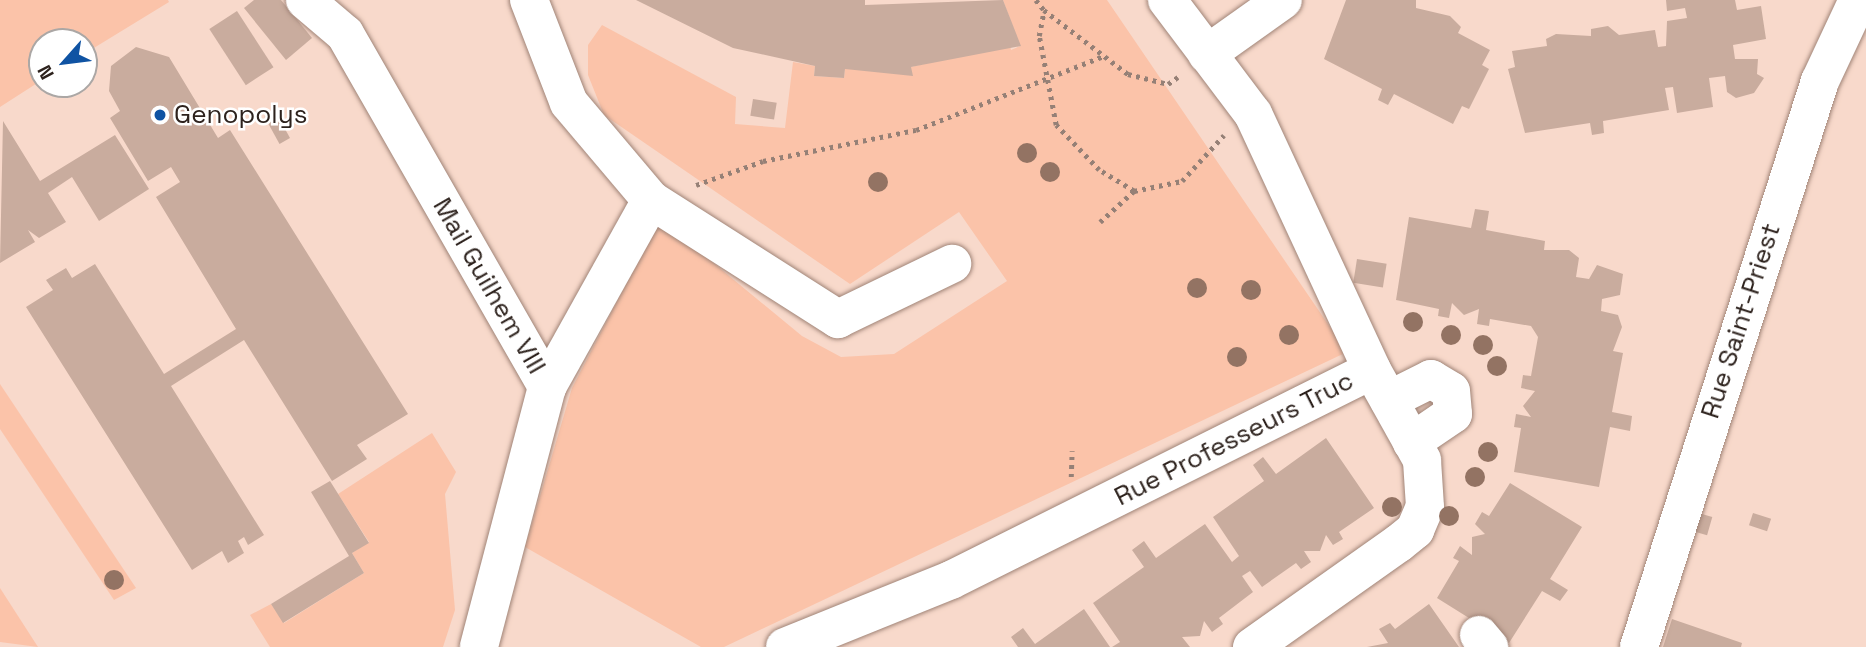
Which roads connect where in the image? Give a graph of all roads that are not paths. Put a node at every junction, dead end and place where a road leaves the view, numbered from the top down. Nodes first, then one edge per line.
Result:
1 (305, 0) edge
2 (529, 0) edge
3 (1167, 0) edge
4 (1283, 0) edge
5 (1857, 0) edge
6 (1207, 54) junction
7 (651, 201) junction
8 (952, 264) dead end
9 (1381, 385) junction
10 (547, 387) junction
11 (1412, 442) junction
12 (479, 647) edge
13 (785, 647) edge
14 (1252, 647) edge
15 (1639, 647) edge

1 - 10 street, Mail Guilhem VIII
2 - 7 street
3 - 6 street, Rue Professeurs Truc
4 - 6 street
5 - 15 street, Rue Saint-Priest
6 - 9 street, Rue Professeurs Truc
7 - 8 street
7 - 10 street
9 - 11 street
9 - 11 street
9 - 13 street, Rue Professeurs Truc
10 - 12 street, Mail Guilhem VIII
11 - 14 street

